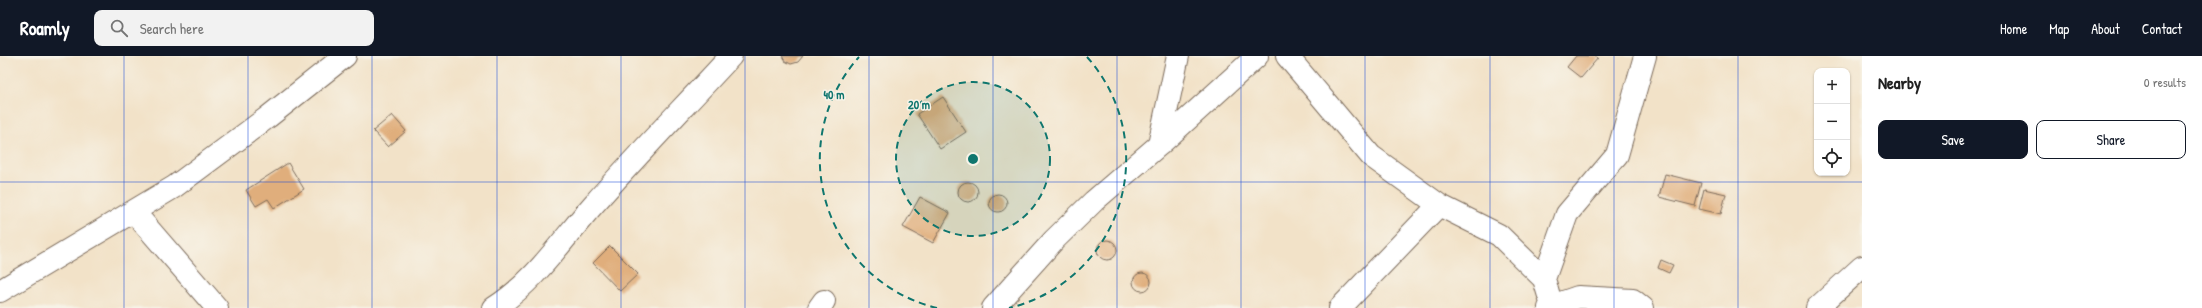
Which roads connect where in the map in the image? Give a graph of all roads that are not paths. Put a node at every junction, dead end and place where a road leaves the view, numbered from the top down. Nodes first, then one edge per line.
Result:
1 (345, 56) edge
2 (731, 56) edge
3 (1178, 56) edge
4 (1257, 56) edge
5 (1287, 56) edge
6 (1645, 56) edge
7 (1159, 145) junction
8 (1439, 205) junction
9 (134, 212) junction
10 (1862, 267) edge
11 (1544, 279) junction
12 (0, 291) edge
13 (1550, 307) edge
14 (218, 308) edge
15 (494, 308) edge
16 (993, 308) edge
17 (1340, 308) edge
18 (1643, 308) edge
19 (1817, 308) edge

1 - 9 street
2 - 15 street
3 - 7 street
4 - 7 street
5 - 8 street
6 - 11 street
7 - 16 street
8 - 11 street
8 - 17 street
9 - 12 street
9 - 14 street
10 - 19 street
11 - 13 street
13 - 18 street

